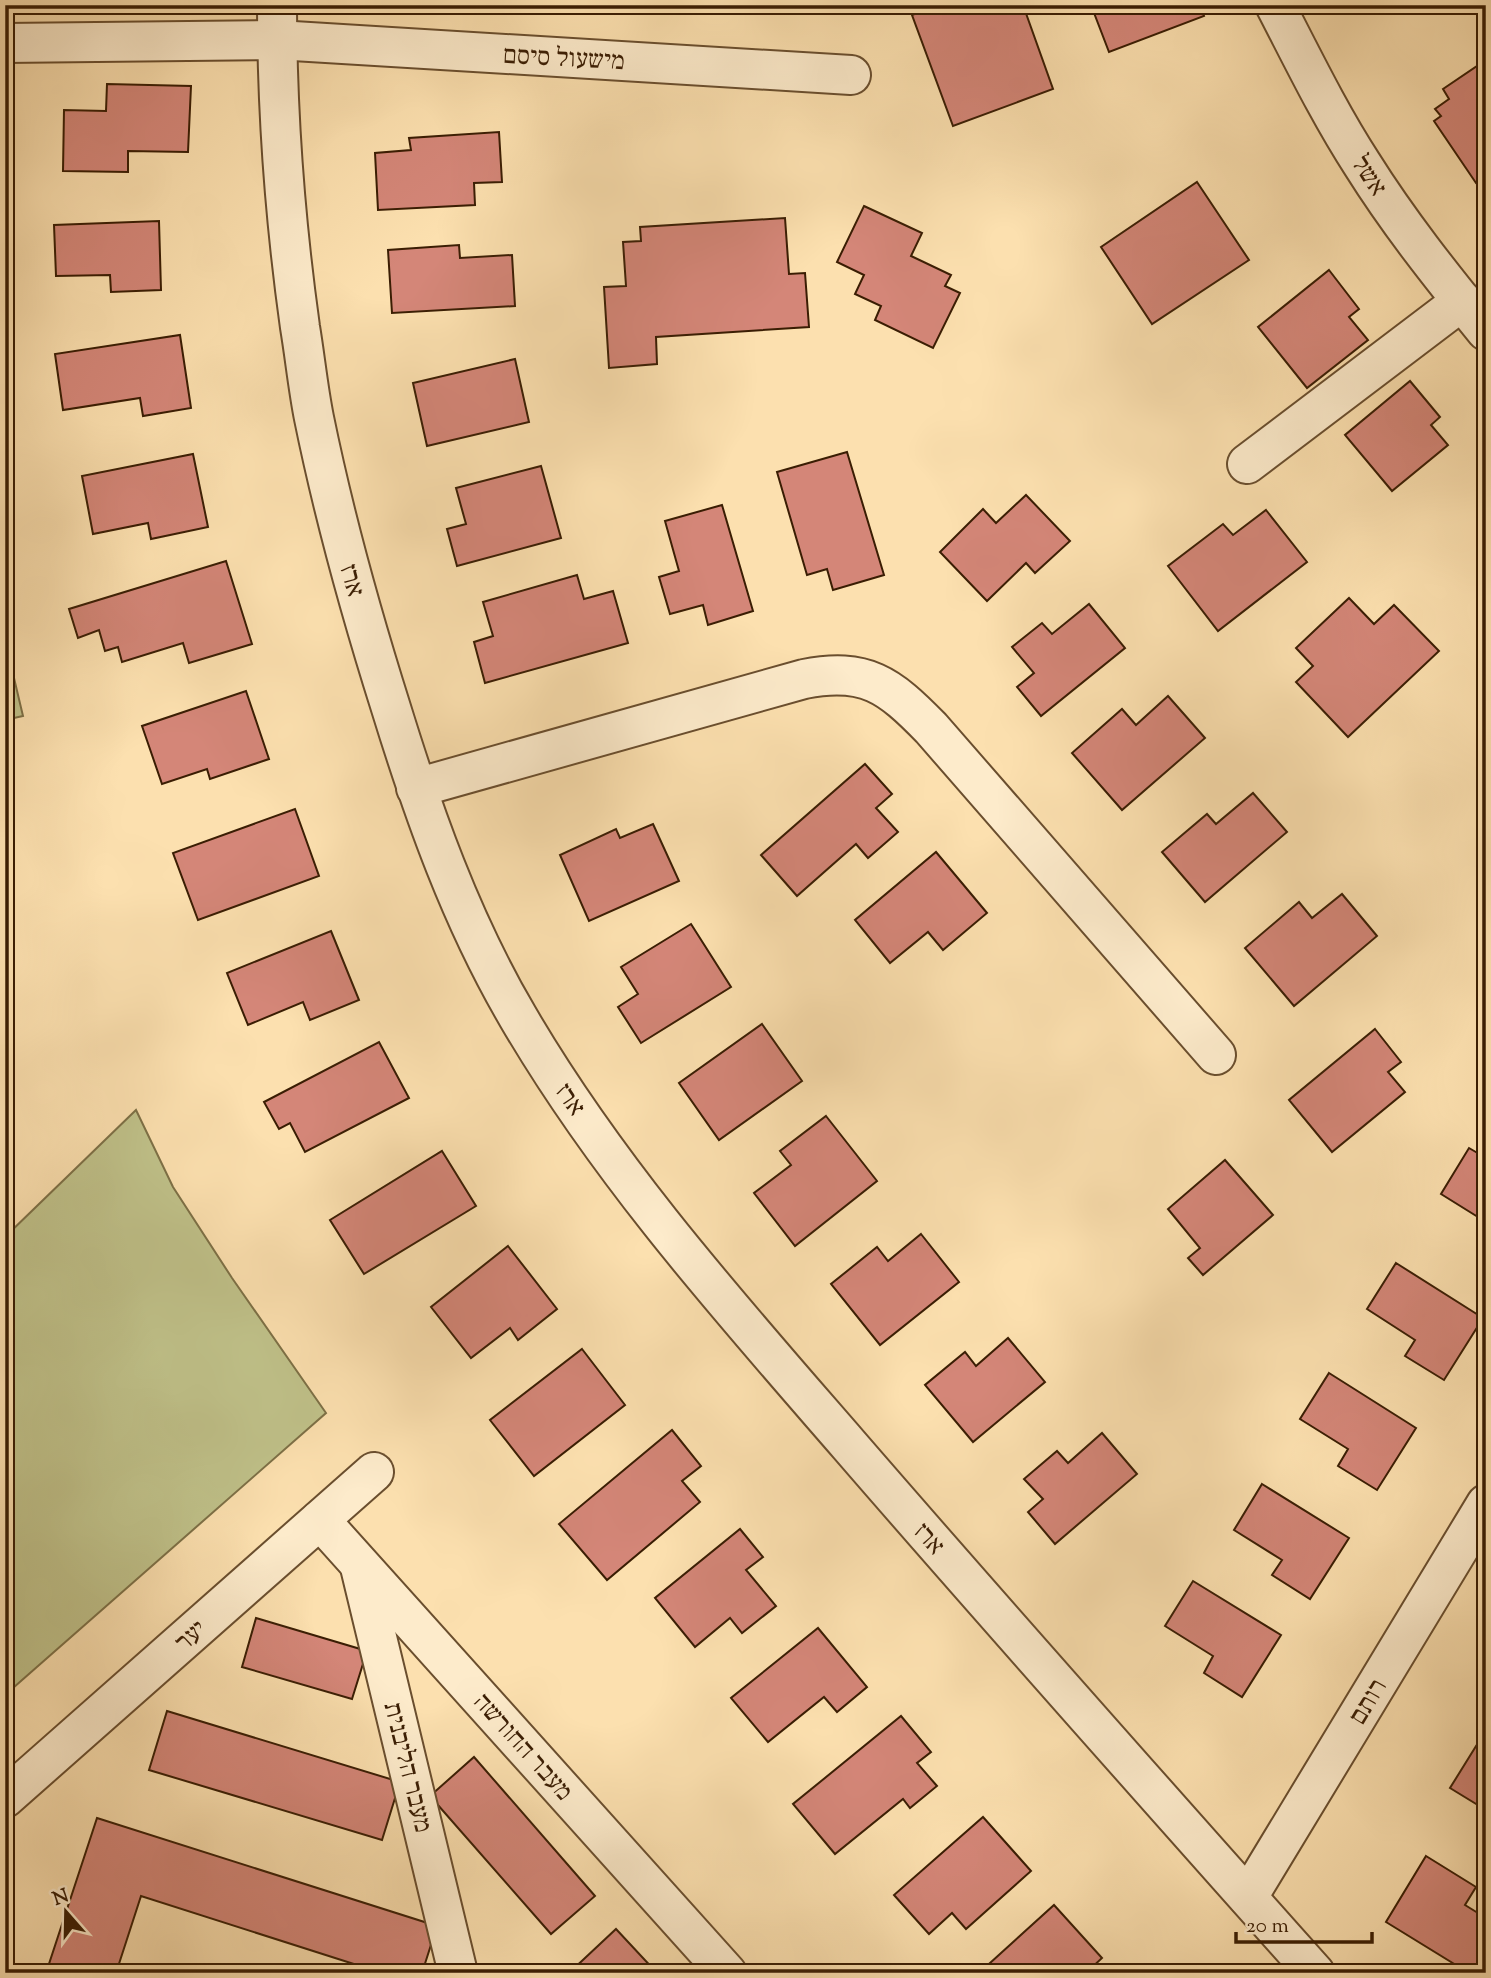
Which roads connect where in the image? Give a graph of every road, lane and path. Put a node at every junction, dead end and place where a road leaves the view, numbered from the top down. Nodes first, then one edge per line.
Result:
1 (1275, 5) edge
2 (277, 23) edge
3 (5, 43) edge
4 (851, 75) dead end
5 (1462, 301) junction
6 (1486, 331) edge
7 (1247, 464) dead end
8 (416, 788) junction
9 (1216, 1055) dead end
10 (374, 1472) dead end
11 (1486, 1504) edge
12 (320, 1520) junction
13 (359, 1562) junction
14 (5, 1798) edge
15 (1248, 1897) junction
16 (458, 1973) edge
17 (727, 1973) edge
18 (1315, 1973) edge

1 - 5 street, אשל
2 - 3 street, מישעול סיסם
2 - 4 street, מישעול סיסם
2 - 8 street, ארז
5 - 6 street, אשל
5 - 7 street
8 - 9 street
8 - 15 street, ארז
10 - 12 street, יער
11 - 15 street, רותם
12 - 13 street, מעבר החורשה
12 - 14 street, יער
13 - 16 street, מעבר הליבנית
13 - 17 street, מעבר החורשה
15 - 18 street, ארז

